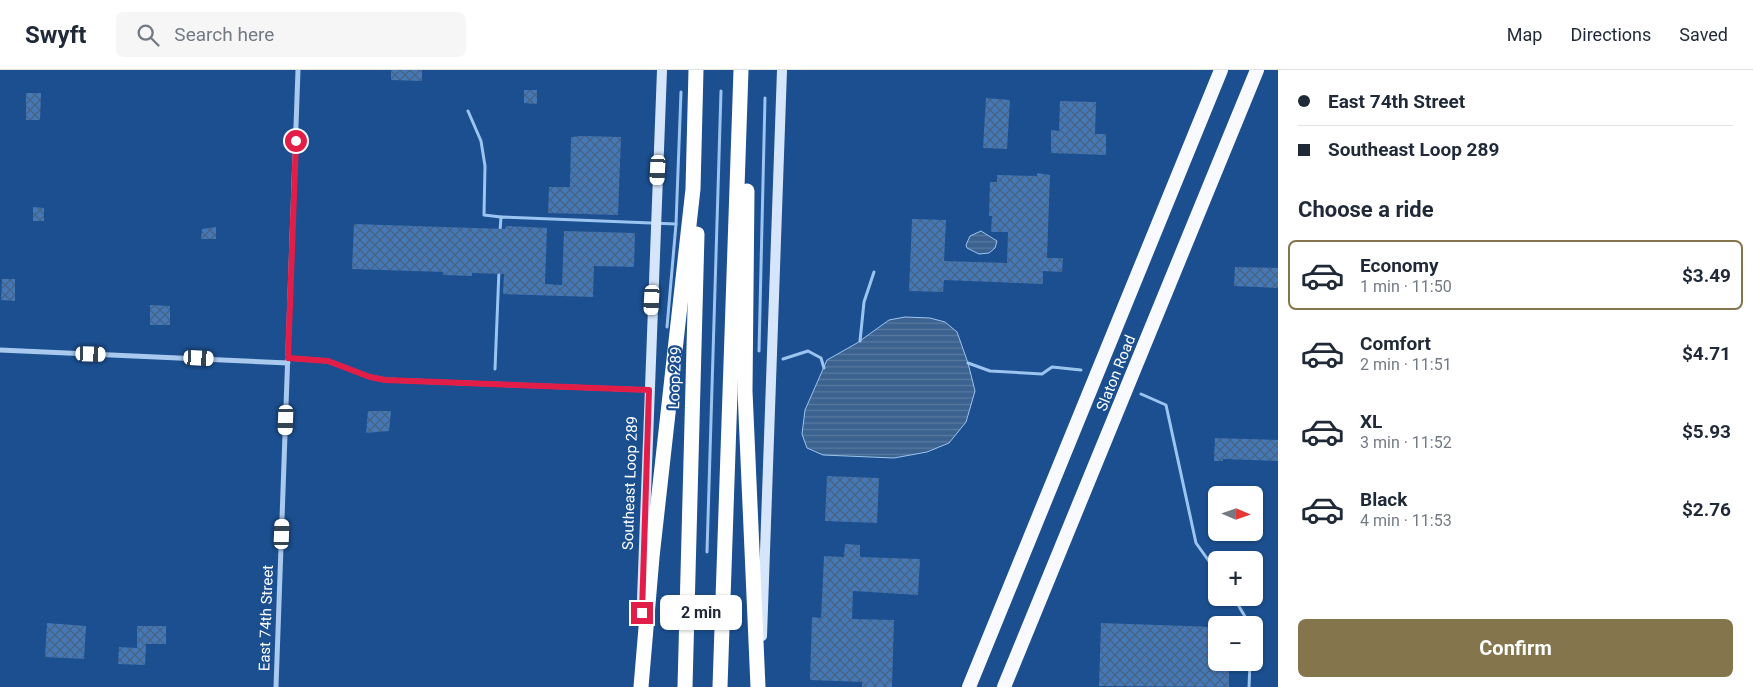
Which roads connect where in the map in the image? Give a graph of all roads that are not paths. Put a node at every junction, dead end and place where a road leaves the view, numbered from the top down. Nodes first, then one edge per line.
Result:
1 (298, 70) edge
2 (662, 70) edge
3 (696, 70) edge
4 (705, 70) edge
5 (741, 70) edge
6 (746, 70) edge
7 (782, 70) edge
8 (1221, 70) edge
9 (1257, 70) edge
10 (0, 350) edge
11 (288, 361) junction
12 (649, 390) junction
13 (276, 687) edge
14 (641, 687) edge
15 (685, 687) edge
16 (720, 687) edge
17 (759, 687) edge
18 (970, 687) edge
19 (1004, 687) edge

1 - 11 street, East 74th Street
2 - 12 main road, Southeast Loop 289
3 - 14 highway
4 - 15 highway, Loop 289
5 - 16 highway
6 - 17 highway
7 - 17 main road
8 - 18 highway, Slaton Road
9 - 19 highway, Slaton Road
10 - 11 street
11 - 12 street
11 - 13 street, East 74th Street
12 - 14 main road, Southeast Loop 289

